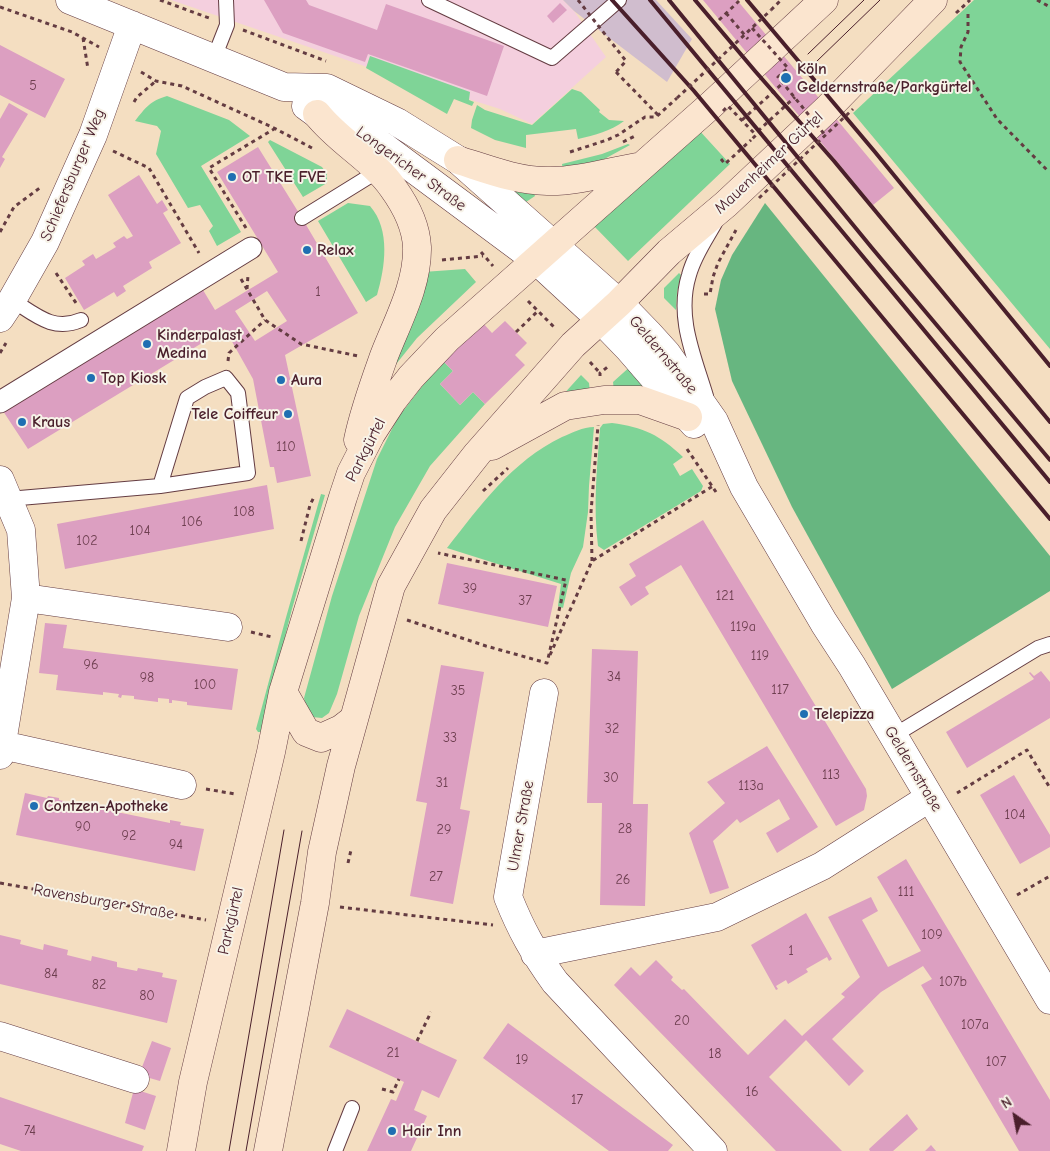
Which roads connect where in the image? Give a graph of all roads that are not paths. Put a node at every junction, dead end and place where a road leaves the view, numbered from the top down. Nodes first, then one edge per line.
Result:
1 (70, 0) edge
2 (226, 0) edge
3 (429, 0) edge
4 (619, 0) edge
5 (824, 0) edge
6 (933, 0) edge
7 (132, 25) junction
8 (214, 58) junction
9 (284, 87) junction
10 (317, 114) junction
11 (458, 160) junction
12 (643, 166) junction
13 (378, 171) junction
14 (731, 215) junction
15 (302, 218) dead end
16 (256, 246) road end
17 (544, 253) junction
18 (6, 309) edge
19 (610, 312) junction
20 (82, 320) dead end
21 (0, 402) edge
22 (701, 419) junction
23 (477, 454) junction
24 (351, 473) junction
25 (160, 486) junction
26 (4, 490) edge
27 (26, 598) junction
28 (228, 627) dead end
29 (1050, 644) edge
30 (283, 692) junction
31 (544, 693) road end
32 (354, 719) junction
33 (893, 736) junction
34 (1, 750) edge
35 (182, 785) dead end
36 (932, 802) junction
37 (535, 954) junction
38 (1050, 1000) edge
39 (0, 1036) edge
40 (135, 1079) dead end
41 (352, 1108) dead end
42 (181, 1151) edge
43 (268, 1151) edge
44 (335, 1151) edge
45 (712, 1151) edge

1 - 7 street, Longericher Straße
2 - 8 lane
3 - 4 lane
5 - 12 main road
6 - 14 main road, Mauenheimer Gürtel
7 - 8 street, Longericher Straße
7 - 18 street, Schiefersburger Weg
8 - 9 street, Longericher Straße
9 - 10 street, Longericher Straße
9 - 11 street, Longericher Straße
10 - 13 main road
10 - 17 street, Longericher Straße
11 - 12 main road
11 - 17 street, Longericher Straße
12 - 17 main road
13 - 15 lane
13 - 24 main road
14 - 19 main road, Mauenheimer Gürtel
14 - 22 lane
16 - 21 street
17 - 19 street, Geldernstraße
17 - 24 main road, Parkgürtel
18 - 20 lane
19 - 22 street, Geldernstraße
19 - 23 main road
22 - 23 main road
22 - 33 street, Geldernstraße
23 - 32 main road
24 - 30 main road, Parkgürtel
25 - 25 lane
25 - 26 lane
26 - 27 street
27 - 28 street
27 - 34 street
29 - 33 lane
30 - 32 main road
30 - 42 main road, Parkgürtel
31 - 37 street, Ulmer Straße
32 - 43 main road
33 - 36 street, Geldernstraße
34 - 35 street
36 - 37 street
36 - 38 street, Geldernstraße
37 - 45 street, Ulmer Straße
39 - 40 street
41 - 44 lane

